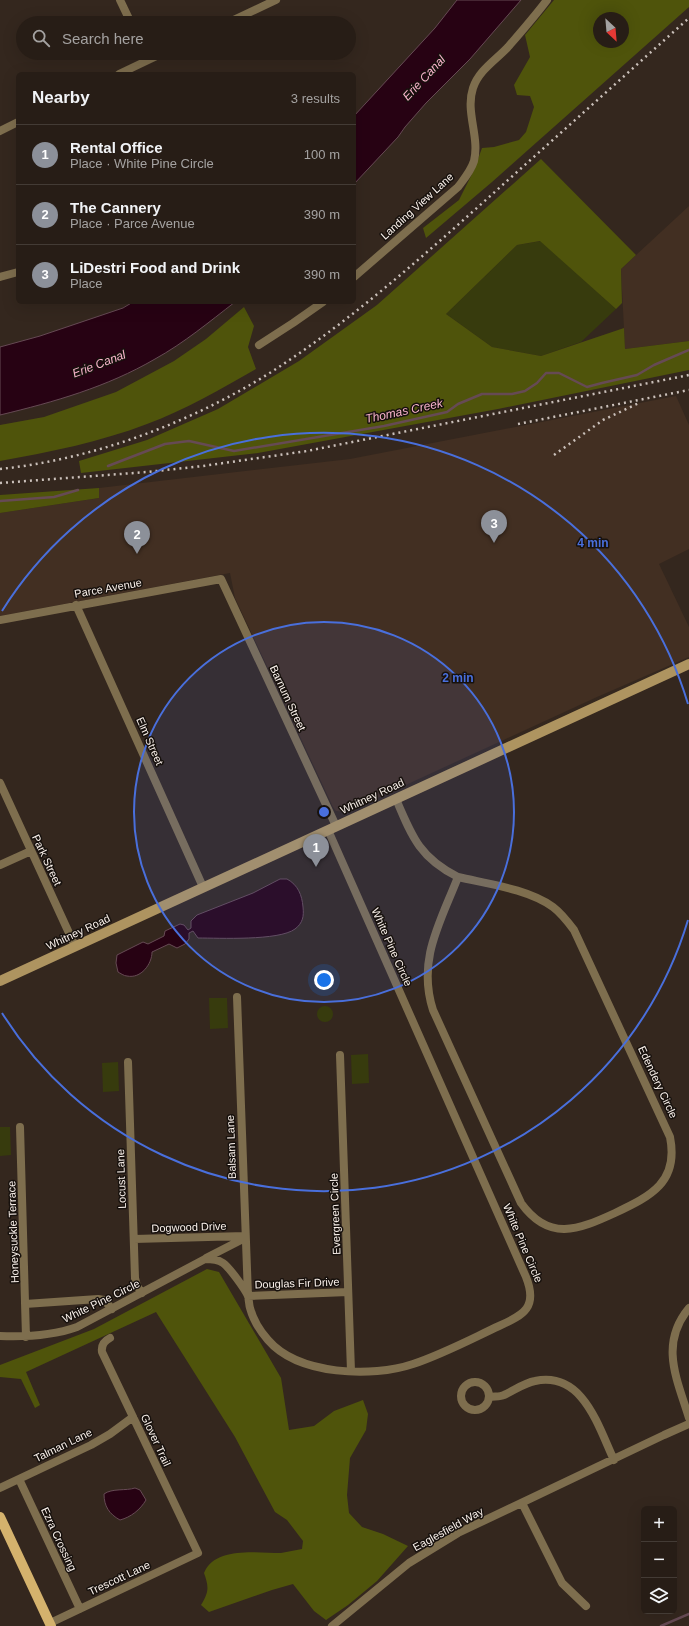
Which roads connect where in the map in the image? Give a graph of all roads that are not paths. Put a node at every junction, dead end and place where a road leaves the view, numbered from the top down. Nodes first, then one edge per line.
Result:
1 (120, 0) edge
2 (276, 0) edge
3 (547, 0) edge
4 (128, 16) edge
5 (242, 16) edge
6 (141, 60) edge
7 (122, 72) edge
8 (16, 123) edge
9 (0, 131) edge
10 (16, 273) edge
11 (356, 275) edge
12 (0, 278) edge
13 (320, 304) edge
14 (259, 345) dead end
15 (221, 579) joint
16 (76, 605) junction
17 (0, 620) edge
18 (689, 664) edge
19 (0, 783) edge
20 (396, 799) junction
21 (332, 828) junction
22 (31, 851) junction
23 (0, 865) edge
24 (458, 877) junction
25 (204, 887) junction
26 (75, 946) junction
27 (0, 981) edge
28 (237, 997) dead end
29 (340, 1055) dead end
30 (128, 1062) dead end
31 (20, 1127) dead end
32 (245, 1237) junction
33 (134, 1239) junction
34 (205, 1259) junction
35 (348, 1292) junction
36 (142, 1293) junction
37 (248, 1296) junction
38 (25, 1304) junction
39 (689, 1308) edge
40 (112, 1310) junction
41 (0, 1336) edge
42 (26, 1337) junction
43 (110, 1338) dead end
44 (351, 1371) junction
45 (489, 1397) dead end
46 (133, 1417) junction
47 (689, 1418) edge
48 (689, 1424) edge
49 (614, 1460) junction
50 (19, 1479) junction
51 (0, 1488) edge
52 (522, 1503) junction
53 (0, 1517) edge
54 (198, 1553) joint
55 (586, 1606) dead end
56 (80, 1609) junction
57 (50, 1625) edge
58 (332, 1626) edge

1 - 4 street
2 - 5 street
3 - 11 street, Landing View Lane
6 - 7 street
8 - 9 street
10 - 12 street
13 - 14 street
15 - 16 street, Parce Avenue
15 - 21 street, Barnum Street
16 - 17 street, Parce Avenue
16 - 25 street, Elm Street
18 - 20 main road, Whitney Road
19 - 22 street, Park Street
20 - 21 main road, Whitney Road
20 - 24 street, Edendery Circle
21 - 25 main road, Whitney Road
21 - 44 street, White Pine Circle
22 - 23 street
22 - 26 street, Park Street
24 - 24 street, Edendery Circle
25 - 26 main road, Whitney Road
26 - 27 main road, Whitney Road
28 - 32 street, Balsam Lane
29 - 35 street, Evergreen Circle
30 - 33 street, Locust Lane
31 - 38 street, Honeysuckle Terrace
32 - 33 street, Dogwood Drive
32 - 34 street, White Pine Circle
32 - 37 street, Balsam Lane
33 - 36 street, Locust Lane
34 - 36 street, White Pine Circle
34 - 37 street, White Pine Circle
35 - 37 street, Douglas Fir Drive
35 - 44 street, Evergreen Circle
36 - 40 street, White Pine Circle
37 - 44 street, White Pine Circle
38 - 40 street
38 - 42 street, Honeysuckle Terrace
39 - 47 street
40 - 42 street, White Pine Circle
41 - 42 street, White Pine Circle
43 - 46 street, Glover Trail
45 - 49 street
46 - 50 street, Talman Lane
46 - 54 street, Glover Trail
48 - 49 street, Eaglesfield Way
49 - 52 street, Eaglesfield Way
50 - 51 street, Talman Lane
50 - 56 street, Ezra Crossing
52 - 55 street
52 - 58 street, Eaglesfield Way
53 - 57 main road
54 - 56 street, Trescott Lane
56 - 57 street, Trescott Lane

